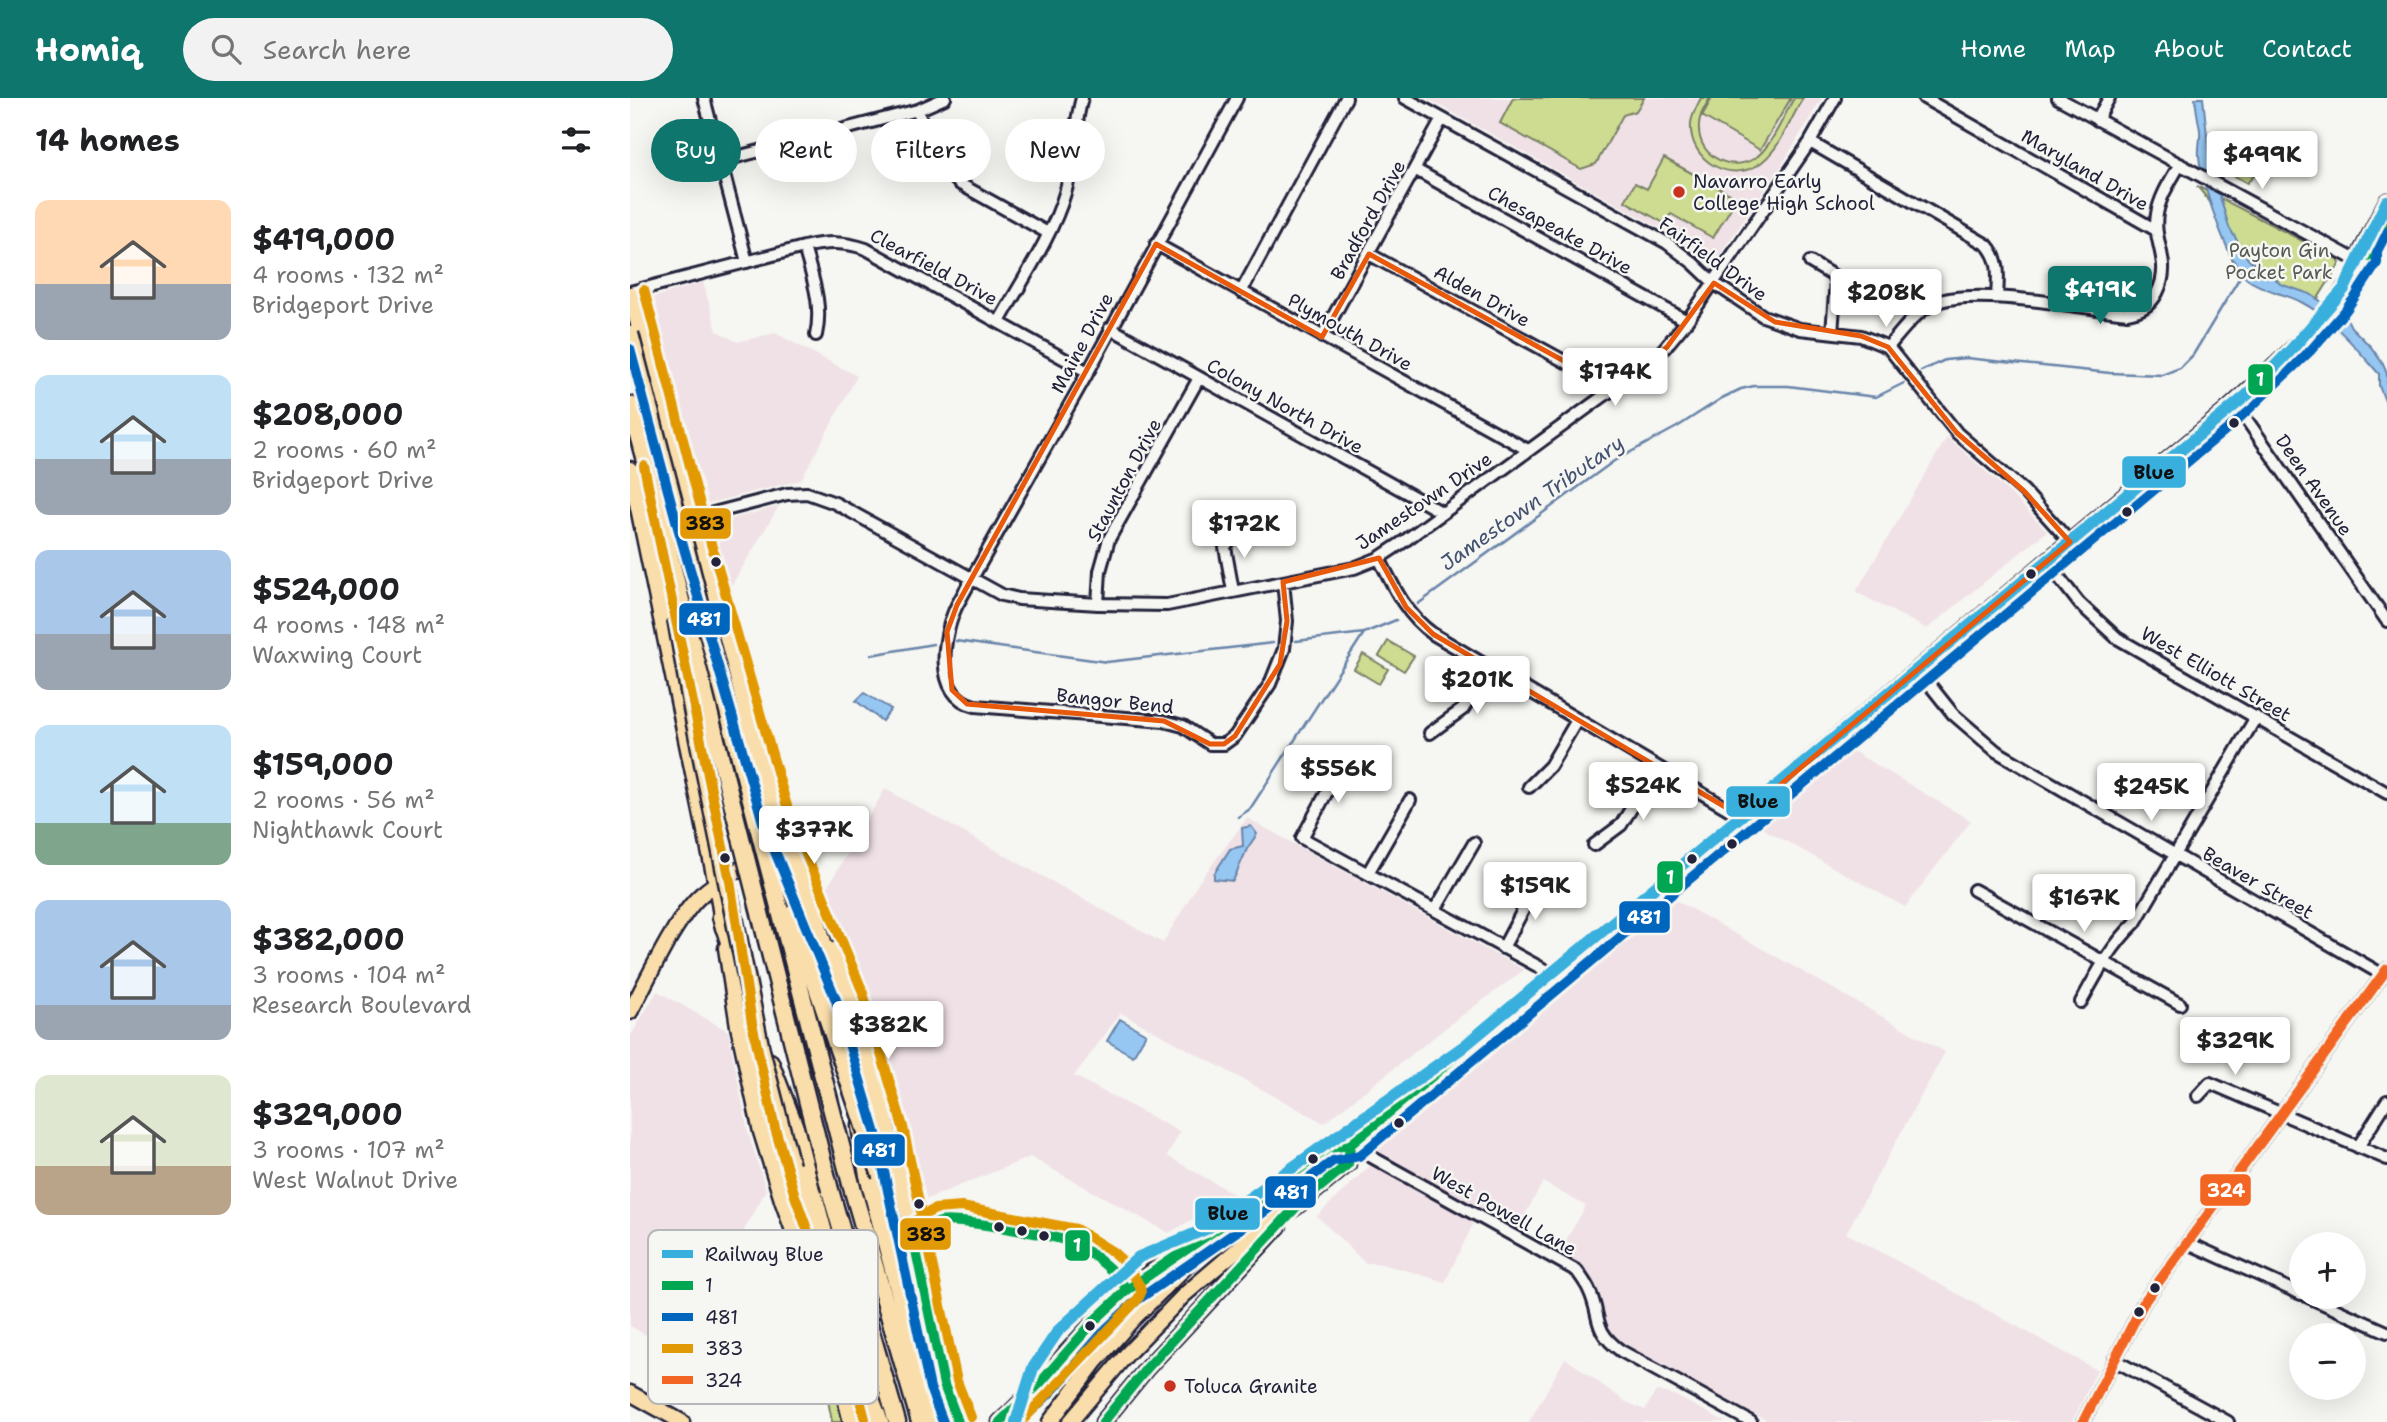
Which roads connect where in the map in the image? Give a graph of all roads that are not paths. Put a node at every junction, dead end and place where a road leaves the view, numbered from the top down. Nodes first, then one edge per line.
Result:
1 (704, 98) edge
2 (945, 98) edge
3 (1082, 98) edge
4 (1237, 98) edge
5 (1346, 98) edge
6 (1405, 98) edge
7 (1835, 98) edge
8 (1924, 98) edge
9 (2058, 98) edge
10 (2109, 98) edge
11 (918, 110) junction
12 (710, 119) edge
13 (1443, 119) junction
14 (2097, 120) junction
15 (1810, 142) junction
16 (741, 156) edge
17 (2185, 167) junction
18 (1416, 170) junction
19 (726, 182) edge
20 (2387, 201) edge
21 (2387, 225) edge
22 (2157, 230) junction
23 (1048, 233) junction
24 (1156, 244) junction
25 (804, 247) junction
26 (1369, 254) junction
27 (2362, 260) junction
28 (747, 262) junction
29 (1810, 262) dead end
30 (1714, 283) junction
31 (1241, 292) junction
32 (630, 293) edge
33 (1997, 298) junction
34 (1687, 321) junction
35 (999, 322) junction
36 (1110, 328) junction
37 (1832, 332) junction
38 (630, 334) edge
39 (816, 335) dead end
40 (1322, 337) junction
41 (1888, 346) junction
42 (1088, 372) junction
43 (1199, 378) junction
44 (1615, 389) junction
45 (2235, 402) junction
46 (630, 405) edge
47 (1528, 450) junction
48 (630, 469) edge
49 (1443, 513) junction
50 (685, 516) junction
51 (1238, 526) dead end
52 (644, 531) junction
53 (2070, 542) junction
54 (1379, 558) junction
55 (2047, 562) junction
56 (970, 579) junction
57 (677, 580) junction
58 (1283, 582) junction
59 (1233, 591) junction
60 (1098, 604) junction
61 (957, 605) joint
62 (2387, 621) edge
63 (1489, 667) junction
64 (1918, 670) junction
65 (2256, 717) junction
66 (1577, 720) junction
67 (1430, 733) dead end
68 (1351, 757) dead end
69 (1657, 767) junction
70 (1529, 787) dead end
71 (2387, 793) edge
72 (1410, 800) dead end
73 (753, 806) junction
74 (1742, 817) junction
75 (1474, 843) dead end
76 (1594, 845) dead end
77 (787, 848) junction
78 (2175, 856) junction
79 (1368, 873) junction
80 (1539, 880) dead end
81 (716, 884) junction
82 (1974, 890) dead end
83 (810, 898) junction
84 (1435, 910) junction
85 (721, 917) junction
86 (1503, 948) junction
87 (2102, 962) junction
88 (2385, 972) edge
89 (1554, 975) junction
90 (2081, 1002) dead end
91 (2180, 1004) dead end
92 (630, 1012) edge
93 (2198, 1096) dead end
94 (2387, 1101) edge
95 (2284, 1114) junction
96 (1350, 1145) junction
97 (2358, 1147) junction
98 (2387, 1159) edge
99 (1296, 1207) junction
100 (1241, 1212) junction
101 (793, 1230) edge
102 (810, 1230) edge
103 (823, 1230) edge
104 (842, 1230) edge
105 (864, 1230) edge
106 (2188, 1243) junction
107 (878, 1278) edge
108 (2289, 1289) edge
109 (2335, 1309) edge
110 (2387, 1332) edge
111 (878, 1356) edge
112 (2114, 1360) junction
113 (944, 1385) junction
114 (630, 1393) edge
115 (648, 1403) edge
116 (650, 1404) edge
117 (847, 1404) edge
118 (873, 1404) edge
119 (682, 1422) edge
120 (851, 1422) edge
121 (880, 1422) edge
122 (897, 1422) edge
123 (919, 1422) edge
124 (934, 1422) edge
125 (958, 1422) edge
126 (1000, 1422) edge
127 (1050, 1422) edge
128 (1070, 1422) edge
129 (1103, 1422) edge
130 (1751, 1422) edge
131 (2083, 1422) edge
132 (2228, 1422) edge

1 - 12 street
2 - 11 street
3 - 23 street
4 - 24 street, Maine Drive
5 - 31 street
6 - 13 street, Fairfield Drive
7 - 15 street, Jamestown Drive
8 - 22 street, Maryland Drive
9 - 14 street
10 - 14 street
11 - 16 street
11 - 23 street
13 - 18 street, Bradford Drive
13 - 30 street, Fairfield Drive
14 - 17 street
15 - 30 street, Jamestown Drive
15 - 33 street
17 - 22 street
17 - 27 street
18 - 26 street, Bradford Drive
18 - 34 street, Chesapeake Drive
19 - 28 street
20 - 27 main road
21 - 27 main road
22 - 33 street
23 - 35 street
24 - 31 street, Plymouth Drive
24 - 36 street, Maine Drive
25 - 28 street, Clearfield Drive
25 - 35 street, Clearfield Drive
25 - 39 street
26 - 40 street, Bradford Drive
26 - 44 street, Alden Drive
27 - 45 main road
28 - 32 street, Clearfield Drive
29 - 37 street
30 - 34 street, Jamestown Drive
30 - 37 street, Fairfield Drive
31 - 40 street, Plymouth Drive
32 - 50 main road
33 - 41 street
34 - 44 street, Jamestown Drive
35 - 42 street, Clearfield Drive
36 - 42 street, Maine Drive
36 - 43 street, Colony North Drive
37 - 41 street, Fairfield Drive
38 - 73 highway, bridge
40 - 47 street, Plymouth Drive
41 - 53 street
42 - 56 street, Maine Drive
43 - 49 street, Colony North Drive
43 - 60 street, Staunton Drive
44 - 47 street, Jamestown Drive
45 - 53 main road
45 - 62 street, Deen Avenue
46 - 57 highway, bridge
47 - 49 street, Jamestown Drive
48 - 52 main road
49 - 54 street, Jamestown Drive
50 - 52 street, Jamestown Drive
50 - 56 street, Jamestown Drive
50 - 77 main road
51 - 59 street
52 - 81 main road
53 - 55 main road
54 - 58 street, Jamestown Drive
54 - 63 street
55 - 64 main road
55 - 65 street, West Elliott Street
56 - 60 street, Jamestown Drive
56 - 61 street, Maine Drive
57 - 102 highway, bridge
57 - 104 highway, bridge
58 - 59 street, Jamestown Drive
58 - 61 street, Bangor Bend
59 - 60 street, Jamestown Drive
63 - 66 street
63 - 67 street
64 - 74 main road
64 - 78 street, Beaver Street
65 - 71 street, West Elliott Street
65 - 78 street
66 - 69 street
66 - 70 street
68 - 79 street
69 - 74 street
69 - 76 street
72 - 79 street
73 - 105 highway, bridge
73 - 113 highway, bridge
74 - 89 main road
75 - 84 street
77 - 81 main road
77 - 83 main road
78 - 87 street
78 - 88 street, Beaver Street
79 - 84 street
80 - 86 street
81 - 85 main road
81 - 92 main road
82 - 87 street
83 - 113 main road
83 - 124 highway
84 - 86 street
85 - 101 main road
85 - 103 highway
86 - 89 street
87 - 90 street
87 - 91 street
88 - 95 street
89 - 96 main road
93 - 95 street
94 - 97 street
95 - 97 street
95 - 106 street
96 - 99 main road
96 - 100 main road
96 - 130 street, West Powell Lane
97 - 98 street
99 - 128 main road
99 - 129 main road
100 - 126 main road
100 - 127 main road
106 - 108 street
106 - 112 street
107 - 123 highway, bridge
109 - 110 street
111 - 122 highway, bridge
112 - 131 street
112 - 132 street
113 - 125 main road
114 - 115 main road
116 - 119 main road
117 - 120 main road
118 - 121 highway

